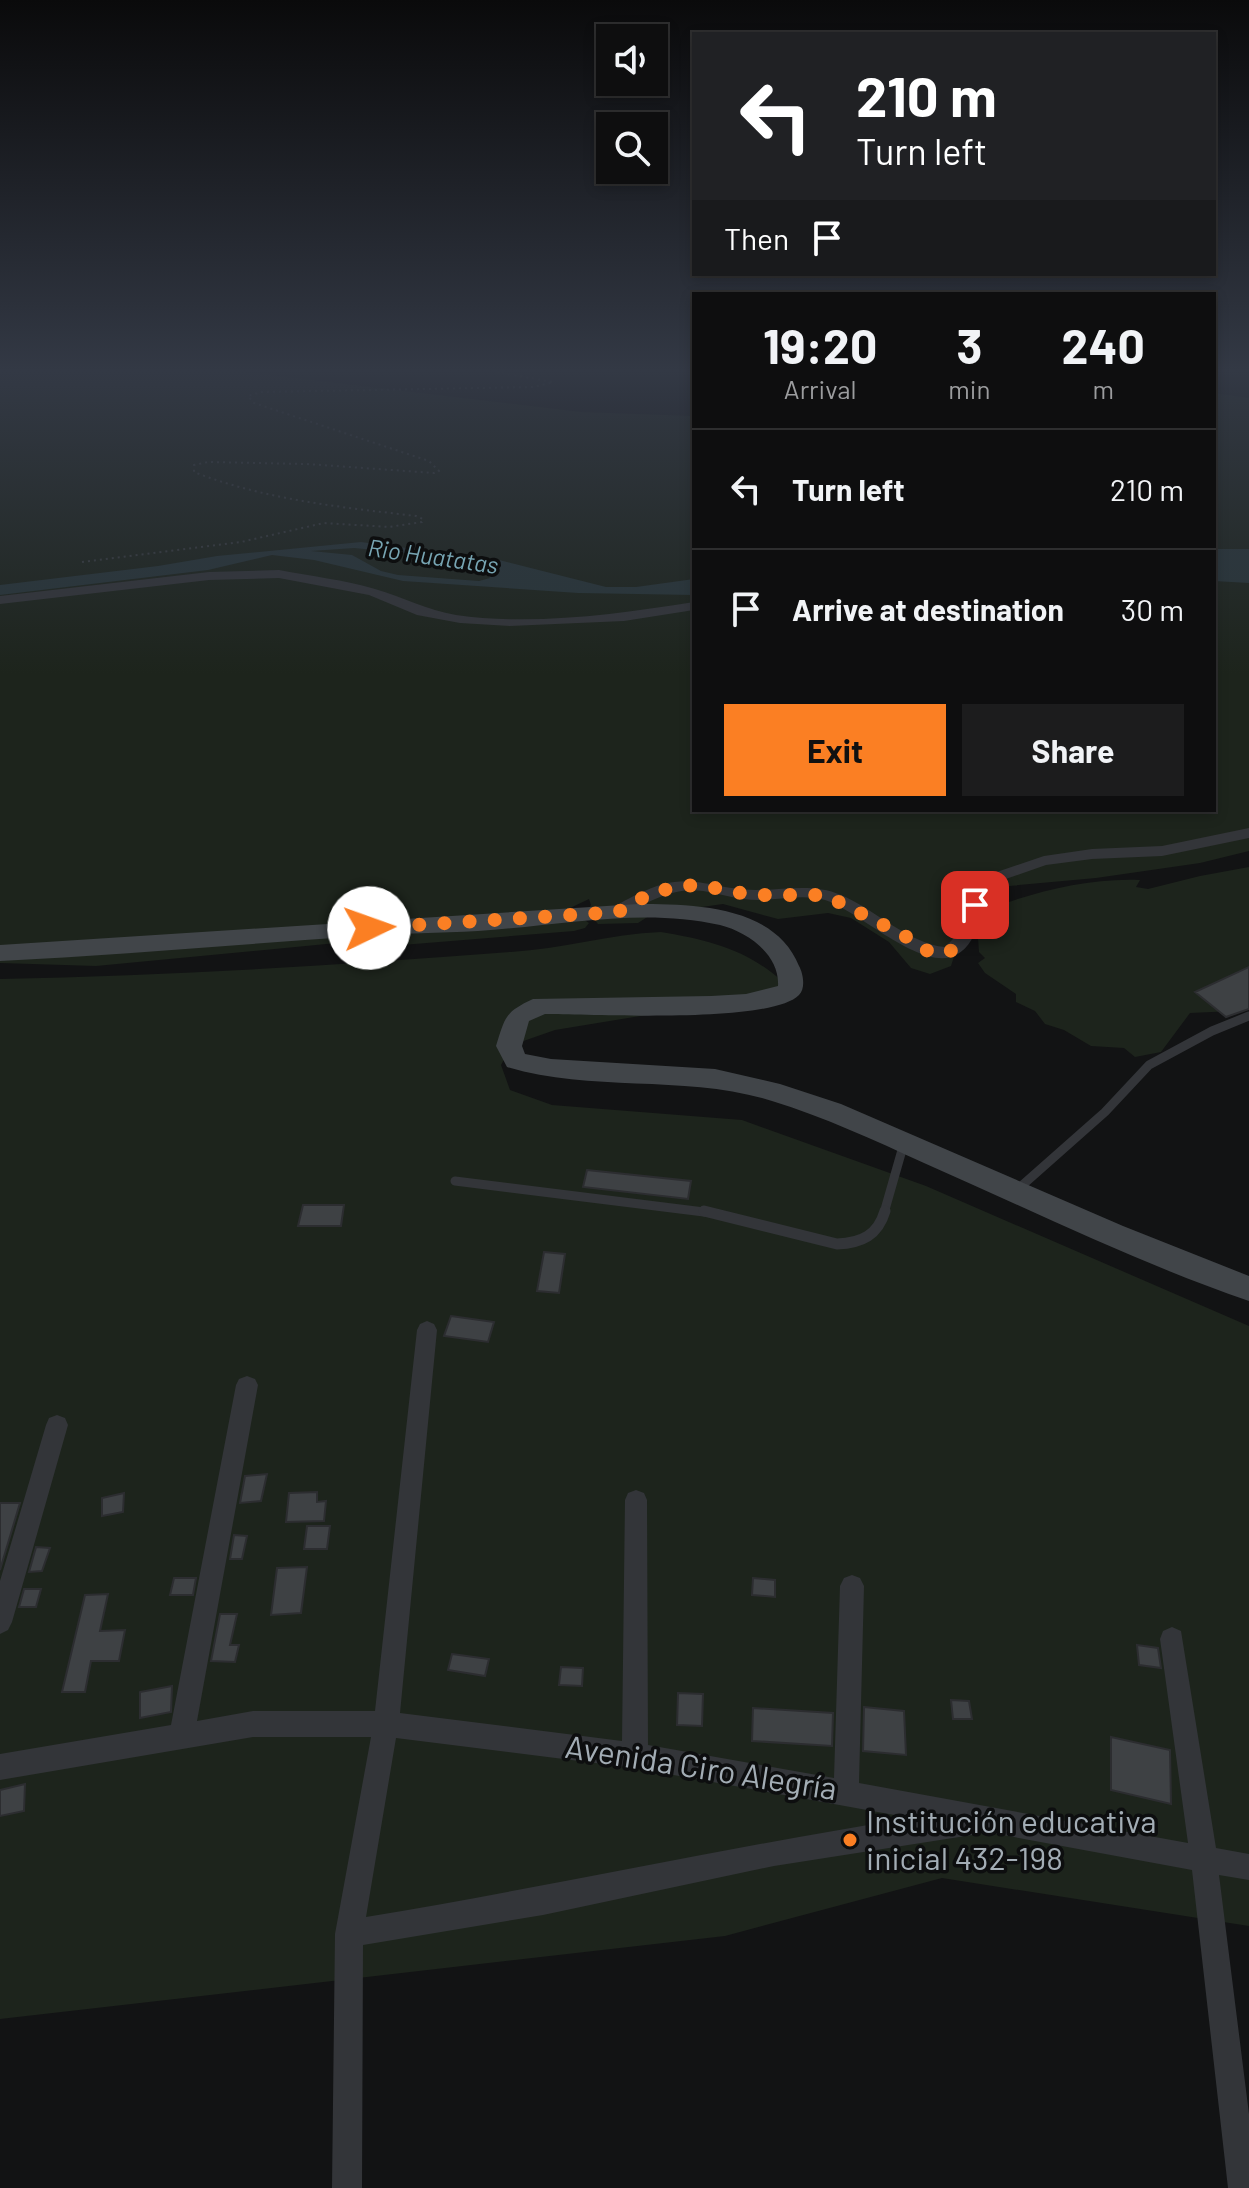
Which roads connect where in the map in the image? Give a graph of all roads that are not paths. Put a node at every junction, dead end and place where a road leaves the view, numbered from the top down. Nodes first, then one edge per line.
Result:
1 (0, 600) edge
2 (692, 606) edge
3 (1249, 833) edge
4 (618, 912) junction
5 (2, 953) edge
6 (1249, 1016) edge
7 (904, 1142) junction
8 (455, 1181) dead end
9 (1017, 1190) junction
10 (1249, 1289) edge
11 (427, 1330) dead end
12 (247, 1385) dead end
13 (57, 1425) dead end
14 (636, 1500) dead end
15 (852, 1586) dead end
16 (0, 1622) edge
17 (1172, 1639) dead end
18 (386, 1724) junction
19 (182, 1736) junction
20 (635, 1755) junction
21 (0, 1767) edge
22 (846, 1791) junction
23 (982, 1820) junction
24 (1204, 1859) junction
25 (1249, 1867) edge
26 (349, 1934) junction
27 (347, 2188) edge
28 (1243, 2188) edge

1 - 2 street
3 - 4 street
4 - 5 street
4 - 7 street
6 - 9 lane
7 - 8 lane
7 - 9 street
9 - 10 street
11 - 18 street
12 - 19 street
13 - 16 street
14 - 20 street
15 - 22 street
17 - 24 street
18 - 19 street, Avenida Ciro Alegría
18 - 20 street, Avenida Ciro Alegría
18 - 26 street
19 - 21 street, Avenida Ciro Alegría
20 - 22 street, Avenida Ciro Alegría
22 - 23 street, Avenida Ciro Alegría
23 - 24 street, Avenida Ciro Alegría
23 - 26 street
24 - 25 street, Avenida Ciro Alegría
24 - 28 street
26 - 27 street

